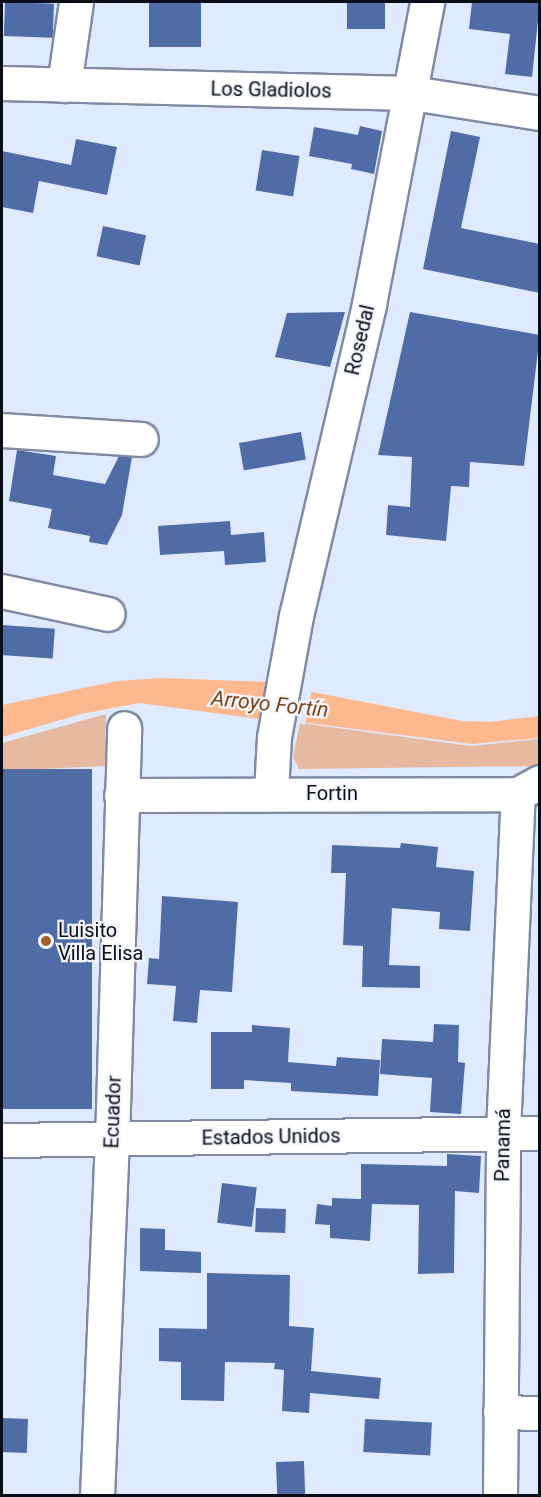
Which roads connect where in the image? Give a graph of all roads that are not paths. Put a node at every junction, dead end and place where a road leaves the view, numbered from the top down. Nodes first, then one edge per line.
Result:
1 (76, 2) edge
2 (427, 2) edge
3 (2, 83) edge
4 (64, 85) junction
5 (412, 93) junction
6 (540, 113) edge
7 (2, 430) edge
8 (141, 439) dead end
9 (2, 591) edge
10 (108, 614) dead end
11 (124, 728) dead end
12 (529, 788) edge
13 (271, 792) junction
14 (121, 795) junction
15 (503, 1132) junction
16 (540, 1133) edge
17 (2, 1140) edge
18 (112, 1141) junction
19 (500, 1412) junction
20 (540, 1413) edge
21 (97, 1496) edge
22 (500, 1496) edge

1 - 4 street
2 - 5 street, Rosedal
3 - 4 street, Los Gladiolos
4 - 5 street, Los Gladiolos
5 - 6 street, Los Gladiolos
5 - 13 street, Rosedal
7 - 8 street
9 - 10 street
11 - 14 street, Ecuador
12 - 13 street, Fortin
12 - 15 street, Panamá
13 - 14 street, Fortin
14 - 18 street, Ecuador
15 - 16 street, Estados Unidos
15 - 18 street, Estados Unidos
15 - 19 street, Panamá
17 - 18 street, Estados Unidos
18 - 21 street, Ecuador
19 - 20 street
19 - 22 street, Panamá

